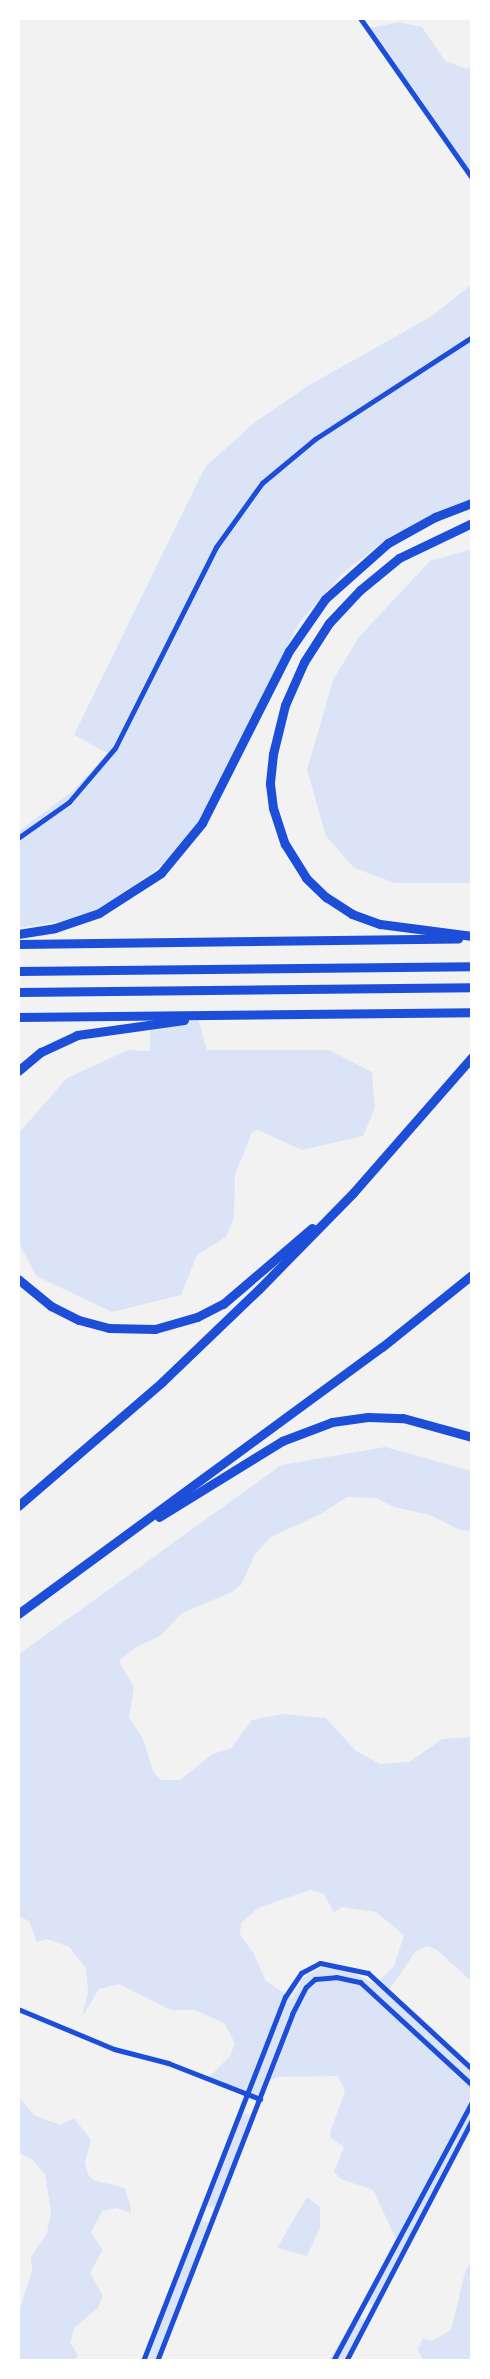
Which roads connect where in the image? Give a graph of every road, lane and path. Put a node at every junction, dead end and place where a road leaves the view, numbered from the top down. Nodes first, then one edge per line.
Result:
1 (360, 18) edge
2 (472, 178) edge
3 (472, 338) edge
4 (472, 503) edge
5 (472, 523) edge
6 (18, 838) edge
7 (18, 934) edge
8 (472, 937) edge
9 (18, 944) edge
10 (472, 966) edge
11 (18, 971) edge
12 (472, 987) edge
13 (18, 992) edge
14 (472, 1012) edge
15 (246, 1015) junction
16 (18, 1017) edge
17 (472, 1057) edge
18 (18, 1071) edge
19 (353, 1193) junction
20 (472, 1275) edge
21 (18, 1279) edge
22 (472, 1437) edge
23 (18, 1506) edge
24 (91, 1560) junction
25 (18, 1614) edge
26 (285, 1997) junction
27 (298, 2001) junction
28 (18, 2009) edge
29 (472, 2068) edge
30 (472, 2085) edge
31 (248, 2094) junction
32 (260, 2099) junction
33 (472, 2102) edge
34 (472, 2120) edge
35 (202, 2210) junction
36 (214, 2214) junction
37 (143, 2361) edge
38 (157, 2361) edge
39 (333, 2361) edge
40 (346, 2361) edge

1 - 2 street
3 - 6 street
4 - 7 highway
5 - 8 highway
8 - 9 highway
10 - 11 highway
12 - 13 highway
14 - 15 highway
15 - 16 highway
15 - 18 highway
17 - 19 highway
19 - 21 highway
19 - 23 highway
20 - 24 highway
22 - 24 highway
24 - 25 highway
26 - 27 street
26 - 29 street
26 - 31 street
27 - 30 street
27 - 32 street
28 - 31 street
31 - 32 street
31 - 35 street
32 - 36 street
33 - 39 street
34 - 40 street
35 - 36 street
35 - 37 street
36 - 38 street

